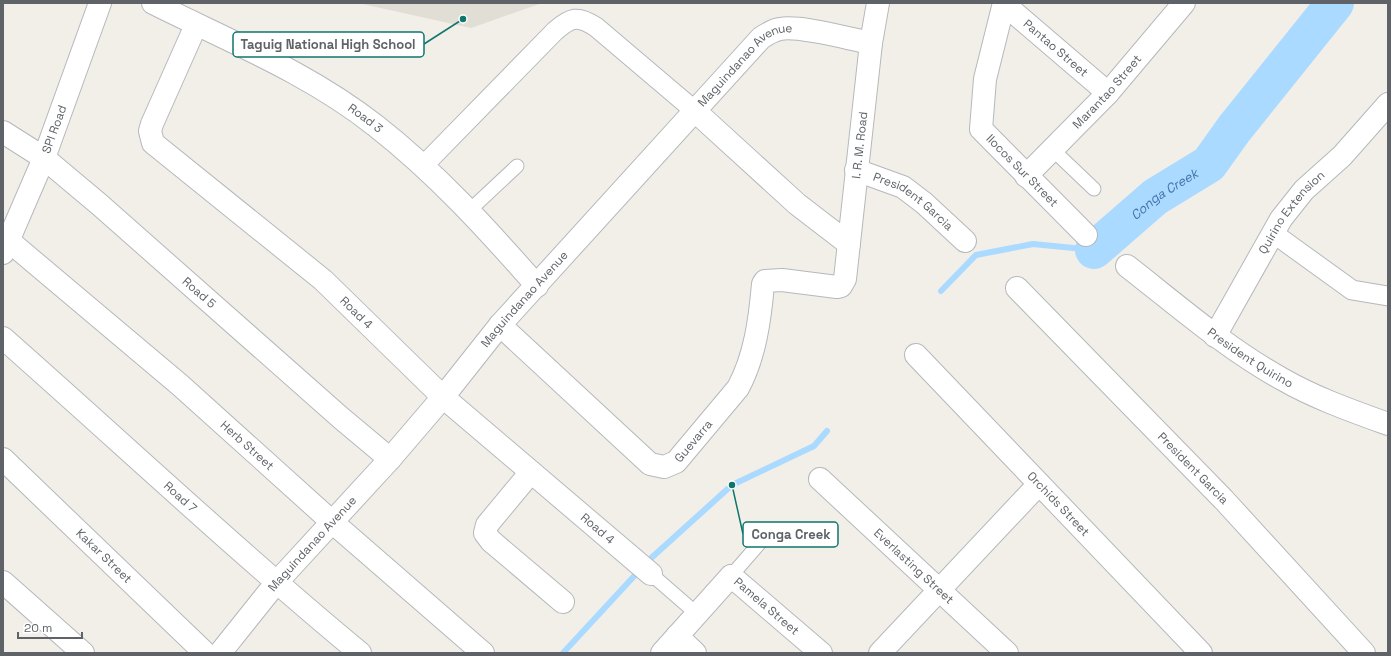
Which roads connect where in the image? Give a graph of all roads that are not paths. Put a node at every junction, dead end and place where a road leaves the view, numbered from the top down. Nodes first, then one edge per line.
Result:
1 (100, 3) edge
2 (153, 3) edge
3 (878, 3) edge
4 (1184, 3) edge
5 (1004, 4) edge
6 (196, 25) junction
7 (871, 43) junction
8 (1108, 93) junction
9 (1388, 104) edge
10 (694, 111) junction
11 (3, 132) edge
12 (1052, 149) junction
13 (44, 158) junction
14 (423, 166) junction
15 (517, 166) dead end
16 (856, 170) junction
17 (1026, 176) junction
18 (1094, 189) dead end
19 (470, 210) junction
20 (1273, 233) junction
21 (1086, 235) dead end
22 (965, 241) dead end
23 (849, 244) junction
24 (6, 247) edge
25 (1127, 266) dead end
26 (537, 286) junction
27 (841, 286) joint
28 (1017, 288) dead end
29 (1388, 296) edge
30 (500, 325) junction
31 (1215, 336) junction
32 (3, 338) edge
33 (916, 355) dead end
34 (443, 397) junction
35 (1388, 424) edge
36 (3, 459) edge
37 (390, 459) junction
38 (531, 472) junction
39 (820, 479) dead end
40 (1039, 484) junction
41 (331, 521) junction
42 (764, 538) dead end
43 (651, 574) joint
44 (731, 576) junction
45 (3, 582) edge
46 (276, 583) junction
47 (940, 591) junction
48 (563, 602) dead end
49 (697, 614) junction
50 (677, 636) junction
51 (83, 653) edge
52 (205, 653) edge
53 (220, 653) edge
54 (360, 653) edge
55 (483, 653) edge
56 (662, 653) edge
57 (695, 653) edge
58 (821, 653) edge
59 (880, 653) edge
60 (1007, 653) edge
61 (1201, 653) edge
62 (1364, 653) edge

1 - 13 street, SPI Road
2 - 6 street, Road 3
3 - 7 street, I. R. M. Road
4 - 8 street, Marantao Street
5 - 8 street, Pantao Street
5 - 17 street, Ilocos Sur Street
6 - 14 street, Road 3
6 - 34 street, Road 4
7 - 10 street, Maguindanao Avenue
7 - 16 street, I. R. M. Road
8 - 12 street, Marantao Street
9 - 20 street, Quirino Extension
10 - 14 street
10 - 23 street
10 - 26 street, Maguindanao Avenue
11 - 13 street, Road 5
12 - 17 street, Marantao Street
12 - 18 lane
13 - 24 street, SPI Road
13 - 37 street, Road 5
14 - 19 street, Road 3
15 - 19 lane
16 - 22 street, President Garcia
16 - 23 street, I. R. M. Road
17 - 21 street, Ilocos Sur Street
19 - 26 street, Road 3
20 - 29 street
20 - 31 street, Quirino Extension
23 - 27 street, I. R. M. Road
24 - 41 street, Herb Street
25 - 31 street, President Quirino
26 - 30 street, Maguindanao Avenue
27 - 30 street, Guevarra
28 - 62 street, President Garcia
30 - 34 street, Maguindanao Avenue
31 - 35 street, President Quirino
32 - 46 street, Road 7
33 - 40 street, Orchids Street
34 - 37 street, Maguindanao Avenue
34 - 38 street, Road 4
36 - 52 street, Kakar Street
37 - 41 street, Maguindanao Avenue
38 - 43 street, Road 4
38 - 48 street
39 - 47 street, Everlasting Street
40 - 47 street
40 - 61 street, Orchids Street
41 - 46 street, Maguindanao Avenue
41 - 55 street, Herb Street
42 - 44 lane
43 - 49 lane
44 - 49 street
44 - 58 street, Pamela Street
45 - 51 street
46 - 53 street, Maguindanao Avenue
46 - 54 street, Road 7
47 - 59 street
47 - 60 street, Everlasting Street
49 - 50 street
50 - 56 street
50 - 57 street

